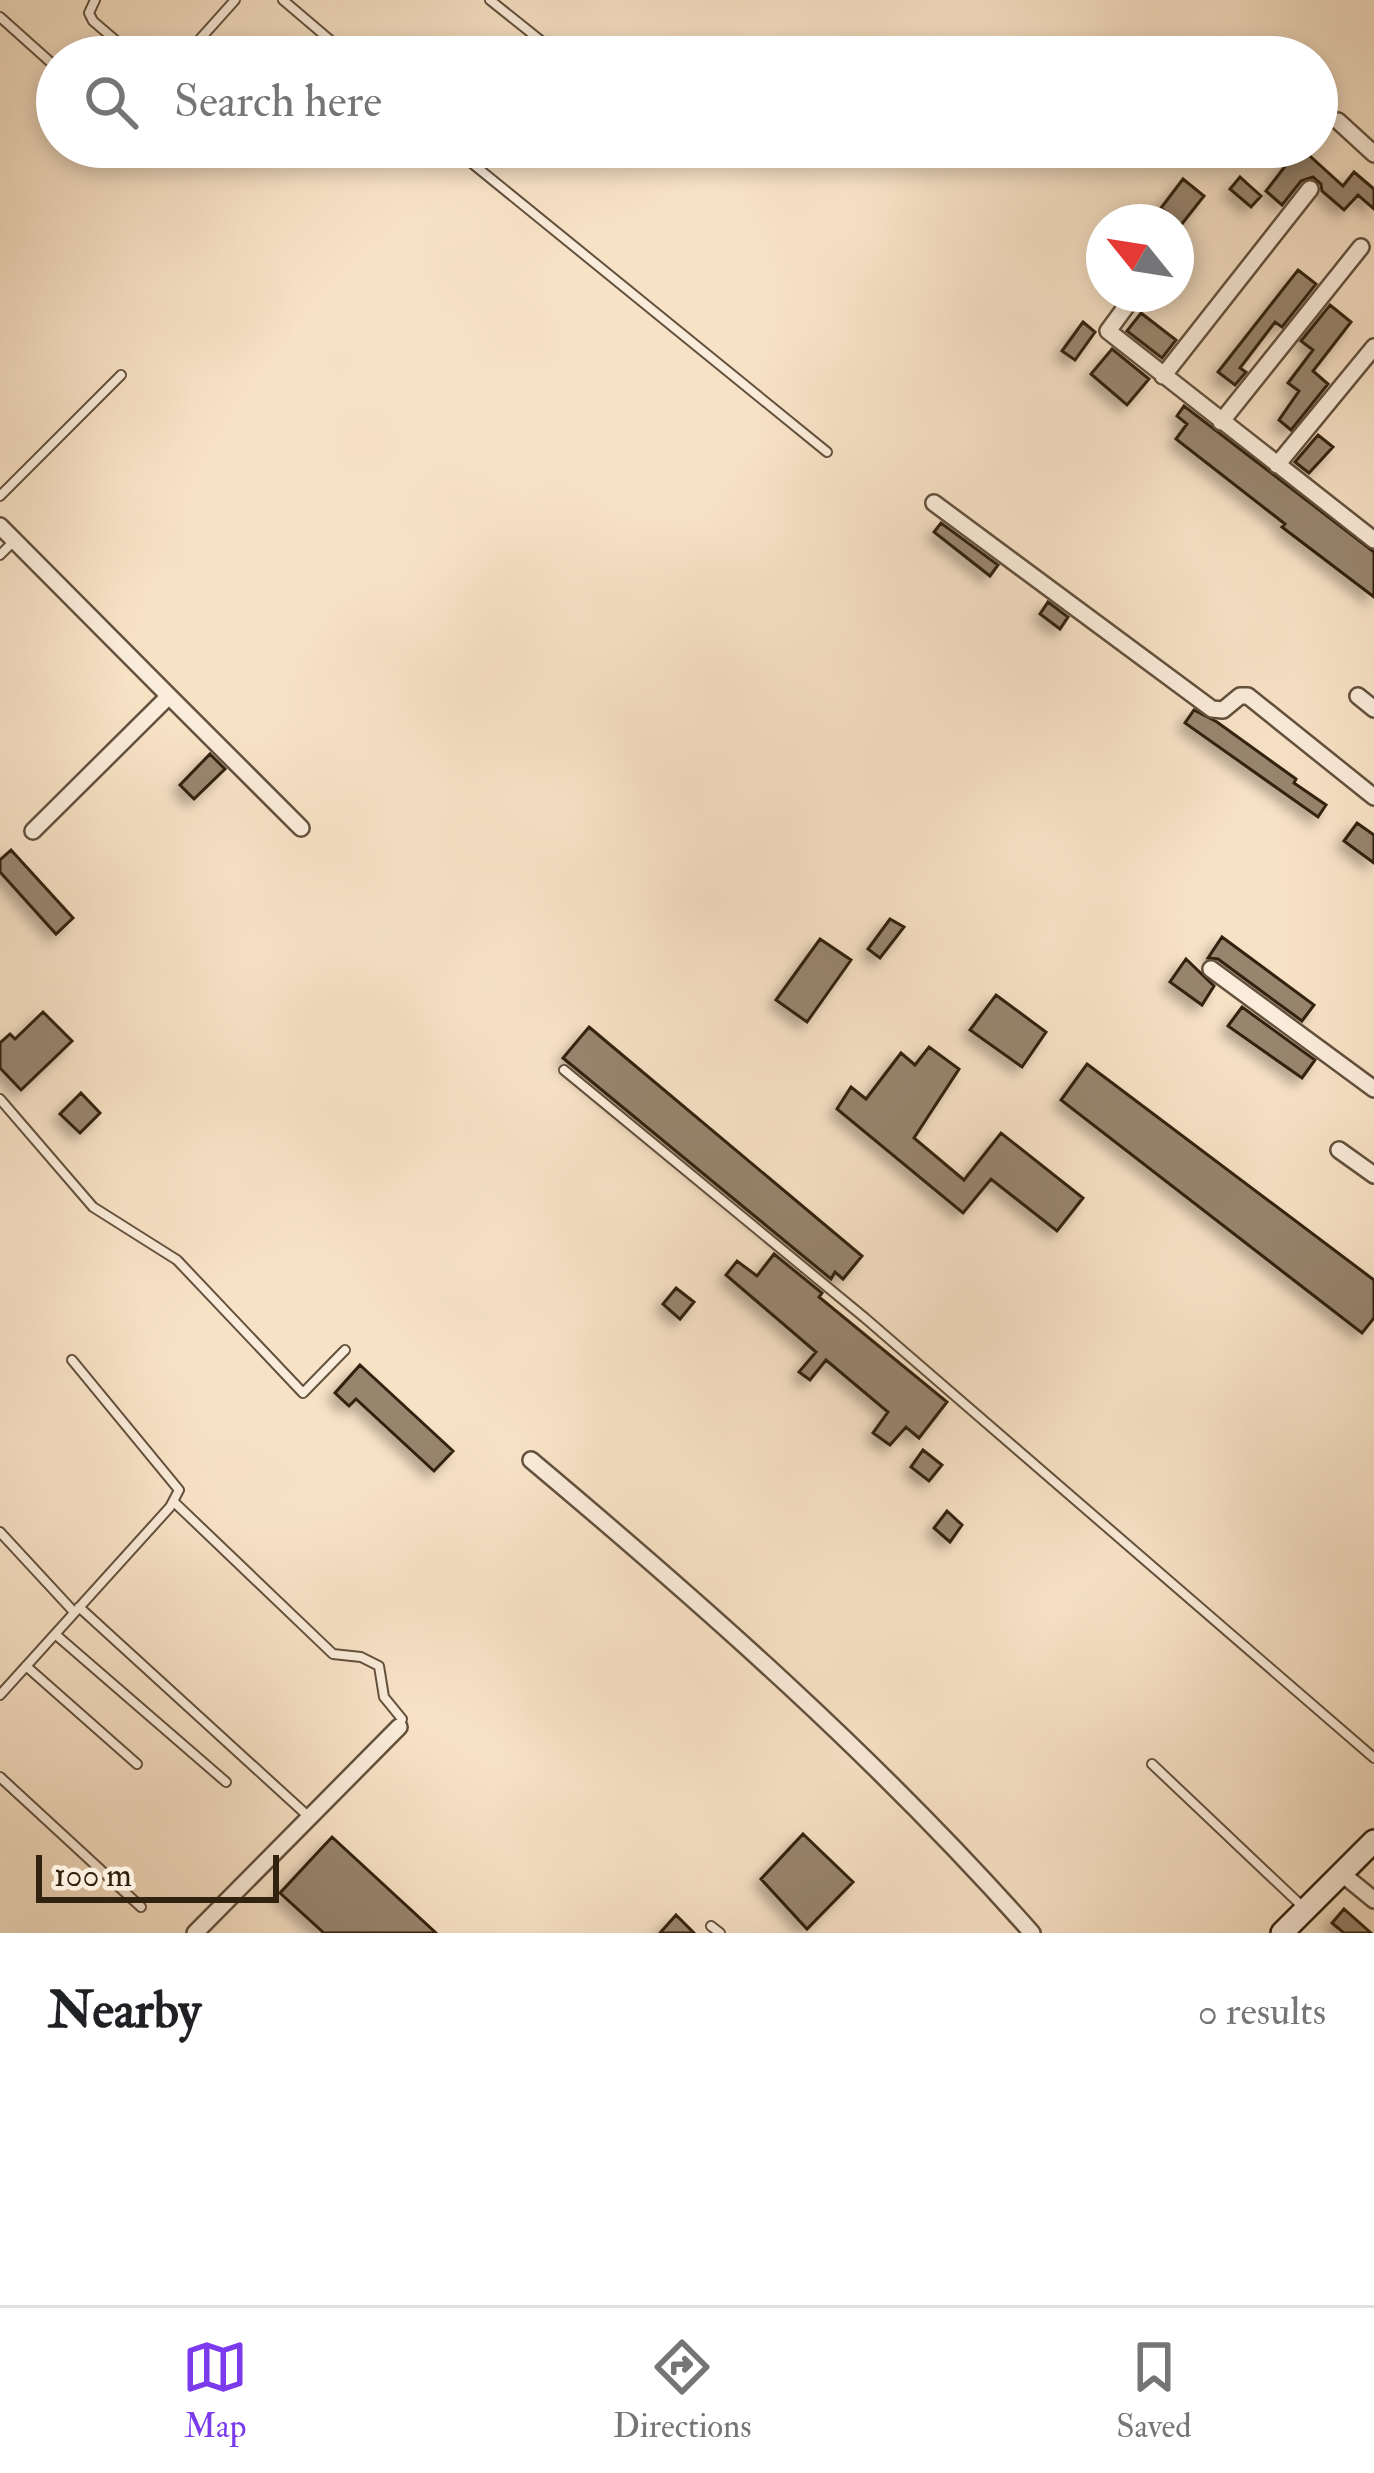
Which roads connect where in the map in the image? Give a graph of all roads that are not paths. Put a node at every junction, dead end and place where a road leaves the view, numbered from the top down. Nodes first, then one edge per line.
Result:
1 (95, 0) edge
2 (235, 0) edge
3 (283, 0) edge
4 (490, 0) edge
5 (0, 17) edge
6 (110, 36) edge
7 (203, 36) edge
8 (325, 36) edge
9 (535, 36) edge
10 (36, 49) edge
11 (1338, 122) dead end
12 (1373, 150) edge
13 (478, 168) edge
14 (1310, 190) dead end
15 (1361, 247) dead end
16 (1122, 312) edge
17 (1374, 347) edge
18 (121, 375) dead end
19 (1163, 376) junction
20 (1221, 422) junction
21 (827, 452) dead end
22 (1277, 465) junction
23 (0, 496) edge
24 (934, 503) dead end
25 (0, 526) edge
26 (15, 540) junction
27 (1374, 540) edge
28 (0, 555) edge
29 (169, 696) junction
30 (1358, 696) dead end
31 (1374, 709) edge
32 (1374, 796) edge
33 (301, 828) dead end
34 (33, 831) dead end
35 (1210, 969) dead end
36 (564, 1070) dead end
37 (1374, 1089) edge
38 (0, 1099) edge
39 (1339, 1150) dead end
40 (1374, 1175) edge
41 (345, 1349) dead end
42 (72, 1360) dead end
43 (531, 1460) dead end
44 (174, 1502) junction
45 (0, 1532) edge
46 (77, 1610) junction
47 (55, 1634) junction
48 (26, 1666) junction
49 (0, 1694) edge
50 (399, 1727) joint
51 (1374, 1758) edge
52 (137, 1764) dead end
53 (1151, 1764) dead end
54 (0, 1777) edge
55 (226, 1782) dead end
56 (309, 1817) junction
57 (1374, 1840) edge
58 (1341, 1873) junction
59 (1374, 1900) edge
60 (141, 1907) dead end
61 (1304, 1908) junction
62 (710, 1926) dead end
63 (195, 1933) edge
64 (720, 1933) edge
65 (1033, 1933) edge
66 (1282, 1933) edge

1 - 6 lane
2 - 7 lane
3 - 8 lane
4 - 9 lane
5 - 10 lane
11 - 12 street
13 - 21 lane
14 - 19 street
15 - 20 street
16 - 19 street
17 - 22 street
18 - 23 lane
19 - 20 street
20 - 22 street
22 - 27 street
24 - 32 street
25 - 26 street
26 - 28 lane
26 - 29 street
29 - 33 street
29 - 34 street
30 - 31 street
35 - 37 street
36 - 51 lane
38 - 41 lane
39 - 40 street
42 - 44 lane
43 - 65 street
44 - 46 lane
44 - 50 lane
45 - 46 lane
46 - 47 lane
46 - 56 lane
47 - 48 lane
47 - 55 lane
48 - 49 lane
48 - 52 lane
50 - 56 street
53 - 61 lane
54 - 60 lane
56 - 63 street
57 - 58 street
58 - 59 street
58 - 61 street
61 - 66 street
62 - 64 lane

